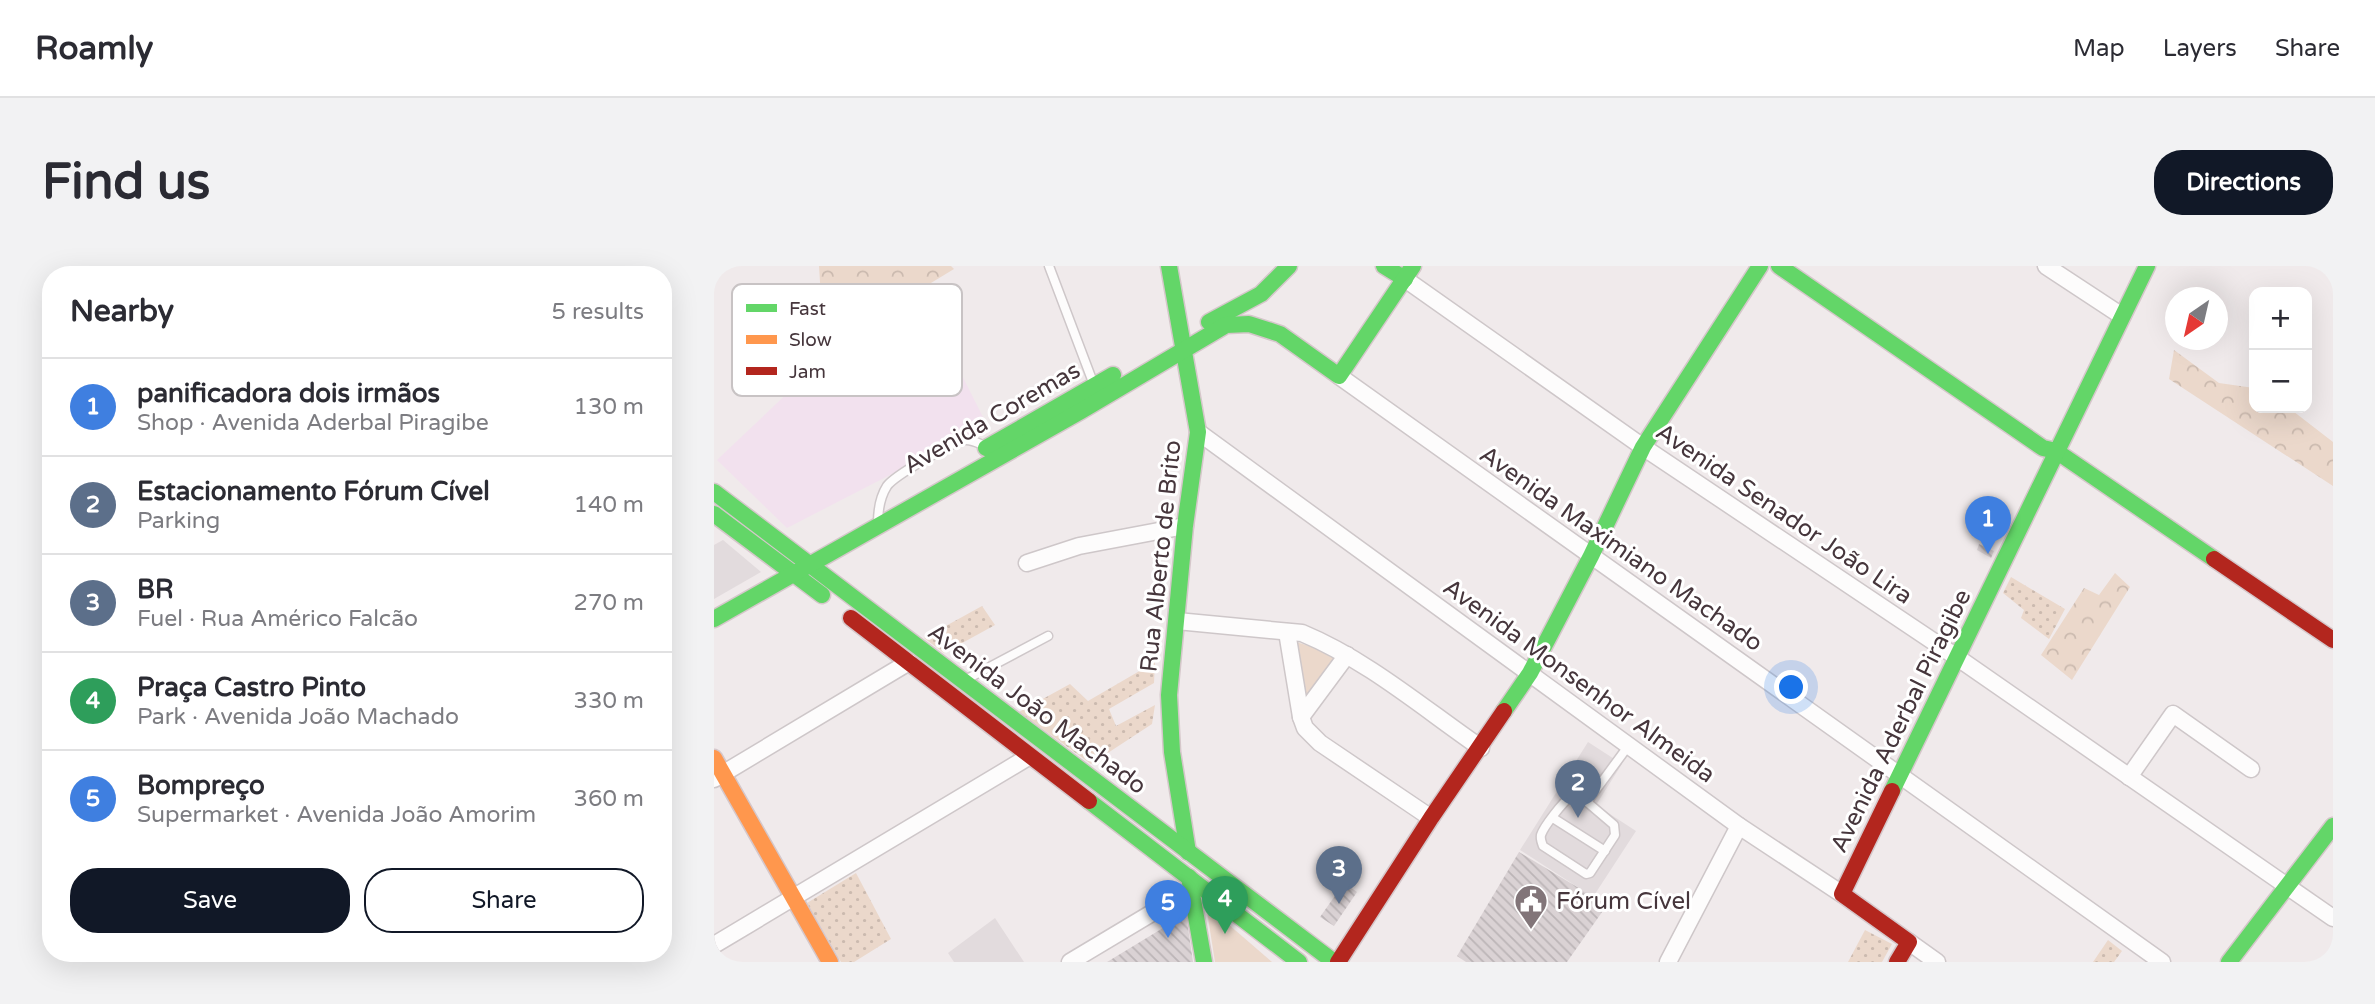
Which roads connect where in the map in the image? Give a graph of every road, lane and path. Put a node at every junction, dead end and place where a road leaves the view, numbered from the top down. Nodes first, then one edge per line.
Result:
1 (1049, 266) edge
2 (1169, 266) edge
3 (1289, 266) edge
4 (1384, 266) edge
5 (1760, 266) edge
6 (1779, 266) edge
7 (2046, 266) edge
8 (2147, 266) edge
9 (1409, 272) edge
10 (2122, 316) junction
11 (1214, 331) joint
12 (1182, 343) junction
13 (1339, 376) junction
14 (1094, 385) junction
15 (1198, 432) junction
16 (1643, 447) junction
17 (992, 452) junction
18 (2050, 453) junction
19 (714, 492) edge
20 (714, 514) edge
21 (1185, 526) junction
22 (1591, 556) junction
23 (805, 561) junction
24 (1027, 563) dead end
25 (789, 570) junction
26 (714, 606) edge
27 (714, 619) edge
28 (1177, 621) junction
29 (1287, 632) junction
30 (1048, 636) dead end
31 (2333, 640) edge
32 (2333, 653) edge
33 (1347, 655) junction
34 (1958, 658) junction
35 (909, 662) junction
36 (1530, 673) junction
37 (964, 682) junction
38 (1301, 717) junction
39 (1629, 745) junction
40 (1480, 748) junction
41 (1030, 756) junction
42 (714, 758) edge
43 (2251, 769) dead end
44 (1900, 776) junction
45 (719, 777) edge
46 (2129, 777) junction
47 (1587, 802) junction
48 (1431, 818) junction
49 (1553, 818) junction
50 (1739, 826) junction
51 (2333, 826) edge
52 (1605, 851) junction
53 (1188, 852) junction
54 (1191, 883) junction
55 (2287, 886) junction
56 (1842, 894) junction
57 (794, 898) junction
58 (2333, 918) edge
59 (1909, 942) junction
60 (714, 945) edge
61 (830, 962) edge
62 (1070, 962) edge
63 (1205, 962) edge
64 (1299, 962) edge
65 (1336, 962) edge
66 (1668, 962) edge
67 (1896, 962) edge
68 (1937, 962) edge
69 (2162, 962) edge
70 (2229, 962) edge

1 - 14 lane
2 - 12 main road, Rua Alberto de Brito
3 - 12 main road, Avenida Coremas
4 - 9 main road, Avenida Senador João Lira
5 - 16 main road
6 - 18 main road
7 - 10 street
8 - 10 main road, Avenida Aderbal Piragibe
9 - 13 main road
9 - 16 street, Avenida Senador João Lira
10 - 18 main road, Avenida Aderbal Piragibe
11 - 12 main road, Avenida Coremas
11 - 13 main road, Avenida Maximiano Machado
12 - 14 main road, Avenida Coremas
12 - 15 main road, Rua Alberto de Brito
12 - 17 main road, Avenida Coremas
13 - 22 street, Avenida Maximiano Machado
14 - 17 main road, Avenida Coremas
15 - 21 main road, Rua Alberto de Brito
15 - 36 street, Avenida Monsenhor Almeida
16 - 22 main road
16 - 34 street, Avenida Senador João Lira
17 - 23 main road, Avenida Coremas
18 - 31 main road
18 - 32 main road
18 - 34 main road, Avenida Aderbal Piragibe
19 - 23 main road, Avenida João Machado
20 - 25 main road, Avenida João Machado
21 - 24 street
21 - 28 main road, Rua Alberto de Brito
22 - 36 main road
22 - 44 street, Avenida Maximiano Machado
23 - 25 main road, Avenida Coremas
23 - 37 main road, Avenida João Machado
25 - 26 main road, Avenida Coremas
25 - 27 main road, Avenida Coremas
25 - 35 main road, Avenida João Machado
28 - 29 street
28 - 53 main road, Rua Alberto de Brito
29 - 33 street
29 - 38 street
30 - 37 lane
33 - 38 street
33 - 40 street
34 - 44 main road, Avenida Aderbal Piragibe
34 - 46 street, Avenida Senador João Lira
35 - 41 main road, Avenida João Machado
35 - 45 street
36 - 39 street, Avenida Monsenhor Almeida
36 - 40 main road
37 - 53 main road, Avenida João Machado
38 - 48 street
39 - 47 lane
39 - 50 street, Avenida Monsenhor Almeida
40 - 48 main road
41 - 54 main road, Avenida João Machado
41 - 57 street
42 - 45 main road
43 - 46 street
44 - 56 main road, Avenida Aderbal Piragibe
44 - 69 street, Avenida Maximiano Machado
45 - 57 main road
46 - 55 street, Avenida Senador João Lira
47 - 49 lane
47 - 52 lane
48 - 65 main road
49 - 52 lane
49 - 52 lane
50 - 56 street, Avenida Monsenhor Almeida
50 - 66 street
51 - 55 main road
53 - 65 main road, Avenida João Machado
54 - 62 street
54 - 63 main road
54 - 64 main road, Avenida João Machado
55 - 58 street, Avenida Senador João Lira
55 - 70 main road
56 - 59 main road, Avenida Monsenhor Almeida
57 - 60 street
57 - 61 main road
59 - 67 main road
59 - 68 street, Avenida Monsenhor Almeida

